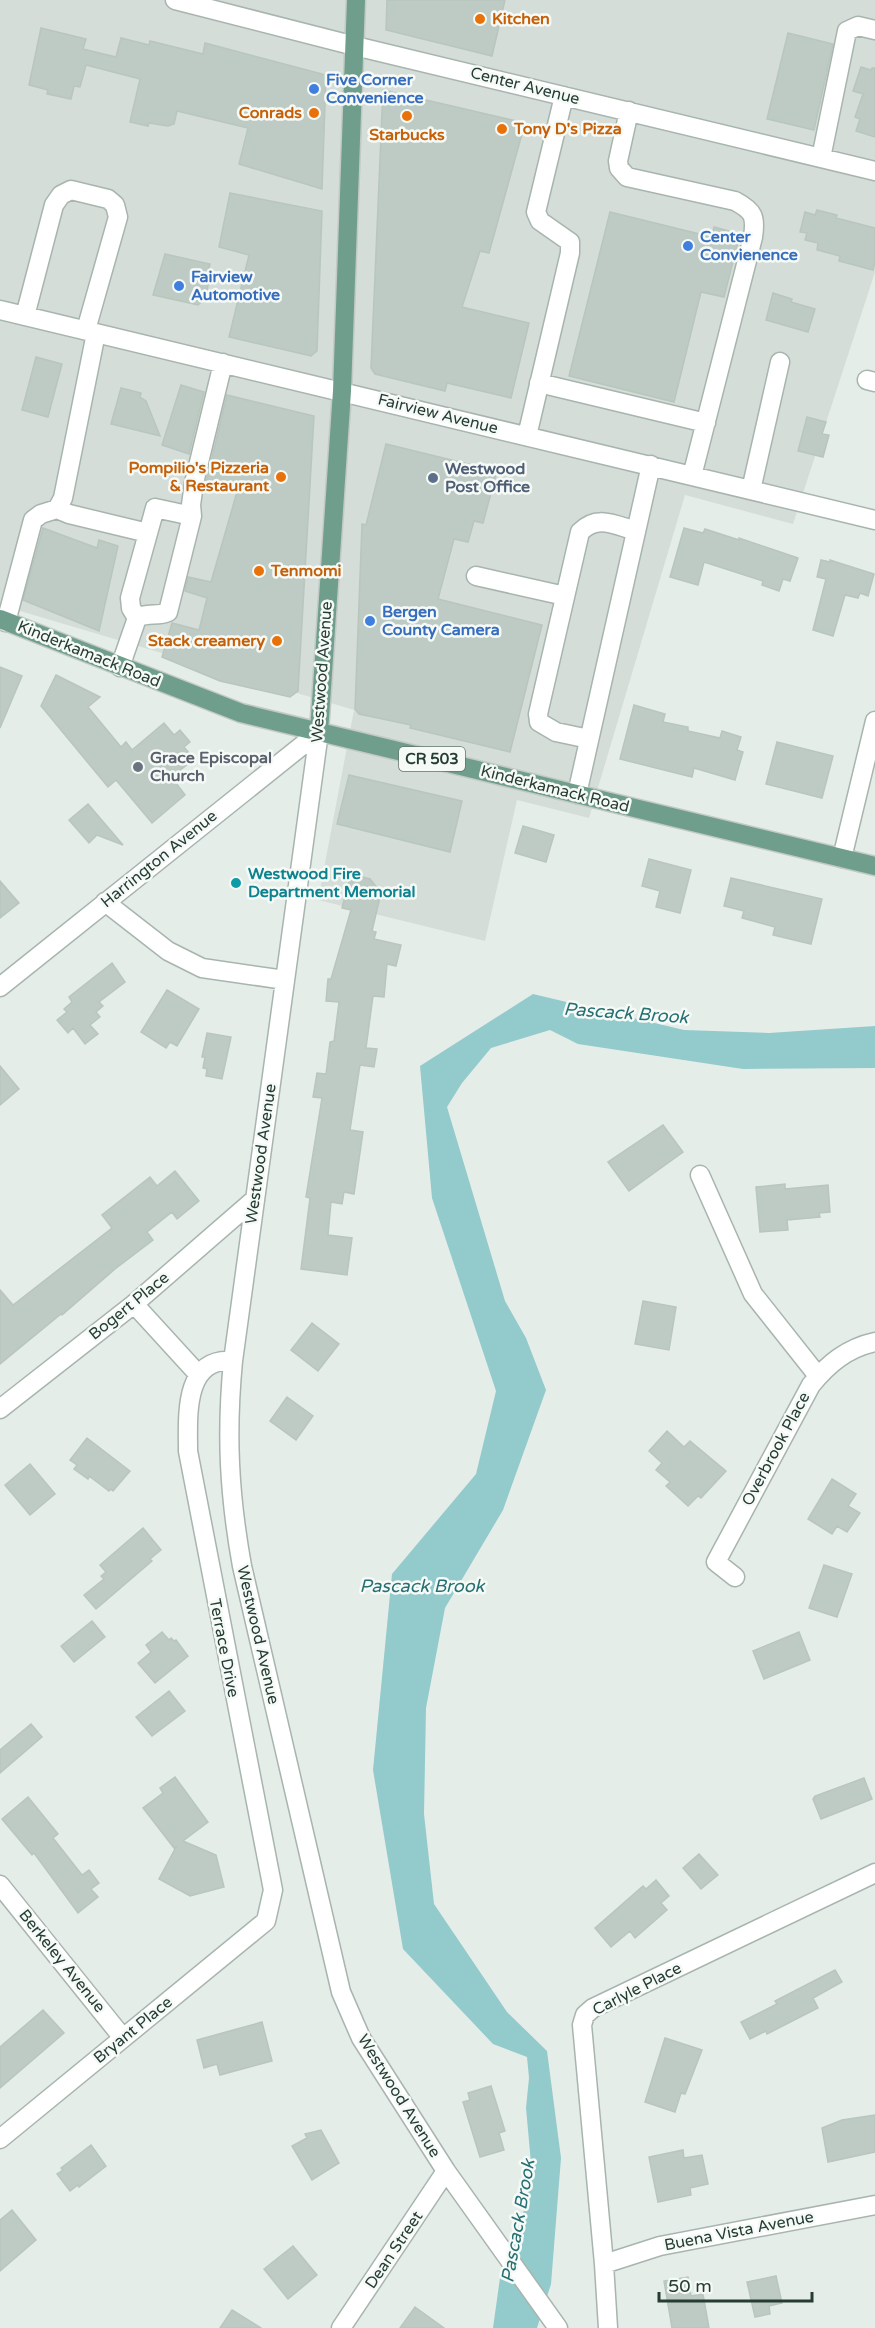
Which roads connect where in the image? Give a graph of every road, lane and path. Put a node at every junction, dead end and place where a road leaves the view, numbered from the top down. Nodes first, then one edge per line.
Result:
1 (175, 0) edge
2 (356, 0) edge
3 (875, 30) edge
4 (355, 46) junction
5 (564, 96) junction
6 (629, 111) junction
7 (821, 158) junction
8 (875, 171) edge
9 (0, 310) edge
10 (25, 316) junction
11 (91, 331) junction
12 (780, 362) dead end
13 (223, 363) junction
14 (539, 383) junction
15 (342, 391) junction
16 (706, 423) junction
17 (527, 436) junction
18 (651, 465) junction
19 (692, 476) junction
20 (752, 490) junction
21 (57, 509) junction
22 (192, 516) junction
23 (875, 520) edge
24 (636, 531) junction
25 (148, 533) junction
26 (476, 576) dead end
27 (565, 596) junction
28 (137, 618) junction
29 (3, 621) edge
30 (120, 667) junction
31 (875, 721) edge
32 (319, 732) junction
33 (589, 739) junction
34 (577, 794) junction
35 (842, 858) junction
36 (875, 866) edge
37 (105, 902) junction
38 (4, 979) edge
39 (285, 980) junction
40 (700, 1175) dead end
41 (255, 1198) junction
42 (134, 1304) junction
43 (875, 1342) edge
44 (233, 1362) junction
45 (198, 1374) junction
46 (818, 1376) junction
47 (0, 1409) edge
48 (735, 1576) dead end
49 (875, 1873) edge
50 (0, 1885) edge
51 (266, 1921) joint
52 (123, 2038) junction
53 (0, 2139) edge
54 (446, 2171) junction
55 (875, 2205) edge
56 (604, 2264) junction
57 (553, 2321) edge
58 (341, 2328) edge
59 (608, 2328) edge

1 - 4 street, Center Avenue
2 - 4 main road, Westwood Avenue
3 - 7 street
4 - 5 street, Center Avenue
4 - 15 main road, Westwood Avenue
5 - 6 street, Center Avenue
5 - 14 street
6 - 7 street, Center Avenue
6 - 16 street
7 - 8 street, Center Avenue
9 - 10 street, Fairview Avenue
10 - 11 street, Fairview Avenue
10 - 11 street
11 - 13 street, Fairview Avenue
11 - 21 street
12 - 20 street
13 - 15 street, Fairview Avenue
13 - 22 street
14 - 16 street
14 - 17 street
15 - 17 street, Fairview Avenue
15 - 32 main road, Westwood Avenue
16 - 19 street
17 - 18 street, Fairview Avenue
18 - 19 street, Fairview Avenue
18 - 24 street
19 - 20 street, Fairview Avenue
20 - 23 street, Fairview Avenue
21 - 25 street
21 - 29 street
22 - 25 street
22 - 28 street
24 - 27 street
24 - 33 street
25 - 28 street
26 - 27 street
27 - 33 street
28 - 30 street
29 - 30 main road, Kinderkamack Road / CR 503
30 - 32 main road, Kinderkamack Road / CR 503
31 - 35 street
32 - 34 main road, Kinderkamack Road / CR 503
32 - 37 street, Harrington Avenue
32 - 39 street, Westwood Avenue
33 - 34 street
34 - 35 main road, Kinderkamack Road / CR 503
35 - 36 main road, Kinderkamack Road / CR 503
37 - 38 street, Harrington Avenue
37 - 39 street
39 - 41 street, Westwood Avenue
40 - 46 street
41 - 42 street, Bogert Place
41 - 44 street, Westwood Avenue
42 - 45 street
42 - 47 street, Bogert Place
43 - 46 street, Overbrook Place
44 - 45 street
44 - 54 street, Westwood Avenue
45 - 51 street, Terrace Drive
46 - 48 street, Overbrook Place
49 - 56 street, Carlyle Place
50 - 52 street, Berkeley Avenue
51 - 52 street, Bryant Place
52 - 53 street, Bryant Place
54 - 57 street, Westwood Avenue
54 - 58 street, Dean Street
55 - 56 street, Buena Vista Avenue
56 - 59 street, Carlyle Place

